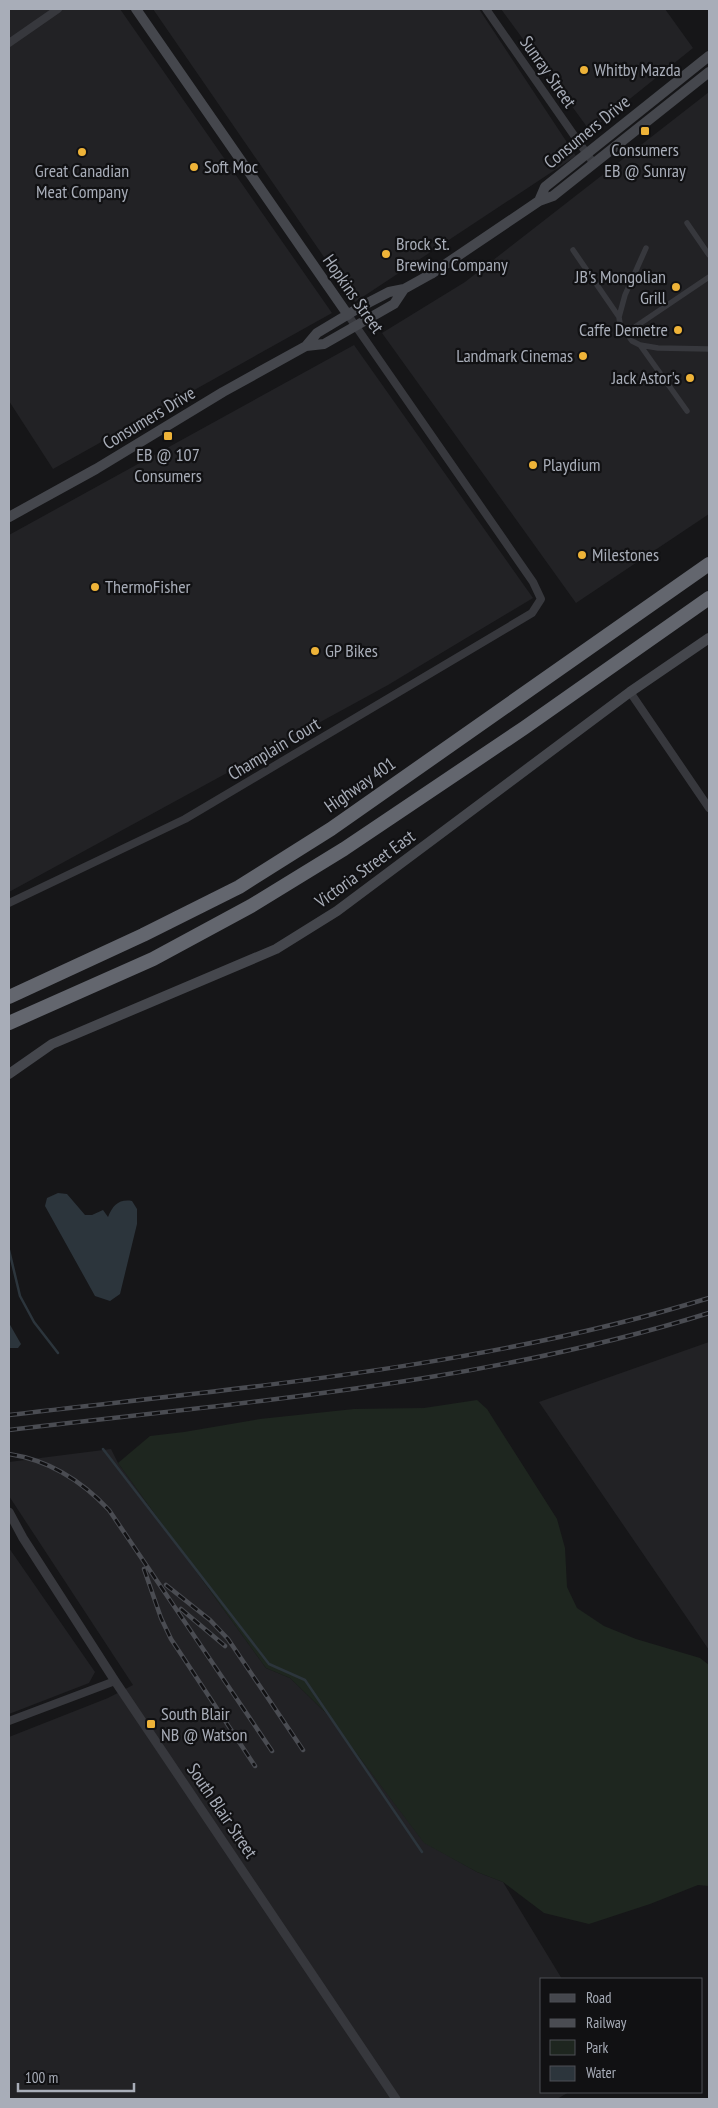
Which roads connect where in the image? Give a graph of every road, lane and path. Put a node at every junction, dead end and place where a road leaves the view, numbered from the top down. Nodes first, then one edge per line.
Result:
1 (58, 9) edge
2 (136, 9) edge
3 (486, 9) edge
4 (9, 43) edge
5 (709, 56) edge
6 (709, 72) edge
7 (587, 153) junction
8 (594, 164) junction
9 (539, 201) junction
10 (687, 223) dead end
11 (646, 248) dead end
12 (572, 250) dead end
13 (709, 255) edge
14 (709, 276) edge
15 (404, 289) junction
16 (348, 315) junction
17 (619, 316) junction
18 (355, 326) junction
19 (626, 333) junction
20 (640, 345) junction
21 (306, 346) junction
22 (709, 348) edge
23 (687, 411) dead end
24 (9, 517) edge
25 (709, 564) edge
26 (709, 598) edge
27 (540, 599) joint
28 (709, 638) edge
29 (630, 692) junction
30 (709, 808) edge
31 (9, 903) edge
32 (9, 997) edge
33 (9, 1023) edge
34 (9, 1074) edge
35 (9, 1512) edge
36 (9, 1520) edge
37 (23, 1538) junction
38 (115, 1681) junction
39 (9, 1721) edge
40 (396, 2099) edge

1 - 4 street
2 - 16 main road, Hopkins Street
3 - 7 street, Sunray Street
5 - 7 main road, Consumers Drive
6 - 8 main road, Consumers Drive
7 - 8 street, Sunray Street
7 - 9 main road, Consumers Drive
8 - 9 main road, Consumers Drive
9 - 15 main road, Consumers Drive
10 - 13 street
11 - 17 street
12 - 17 street
14 - 19 street
15 - 16 main road, Consumers Drive
15 - 18 main road, Consumers Drive
16 - 18 street, Hopkins Street
16 - 21 main road, Consumers Drive
17 - 19 street
18 - 21 main road, Consumers Drive
18 - 27 street, Hopkins Street
19 - 20 street
20 - 22 street
20 - 23 street
21 - 24 main road, Consumers Drive
25 - 32 highway, Highway 401
26 - 33 highway
27 - 31 street, Champlain Court
28 - 29 main road, Victoria Street East
29 - 30 street
29 - 34 main road, Victoria Street East
35 - 37 street, South Blair Street
36 - 37 street, South Blair Street
37 - 38 street, South Blair Street
38 - 39 street
38 - 40 street, South Blair Street

